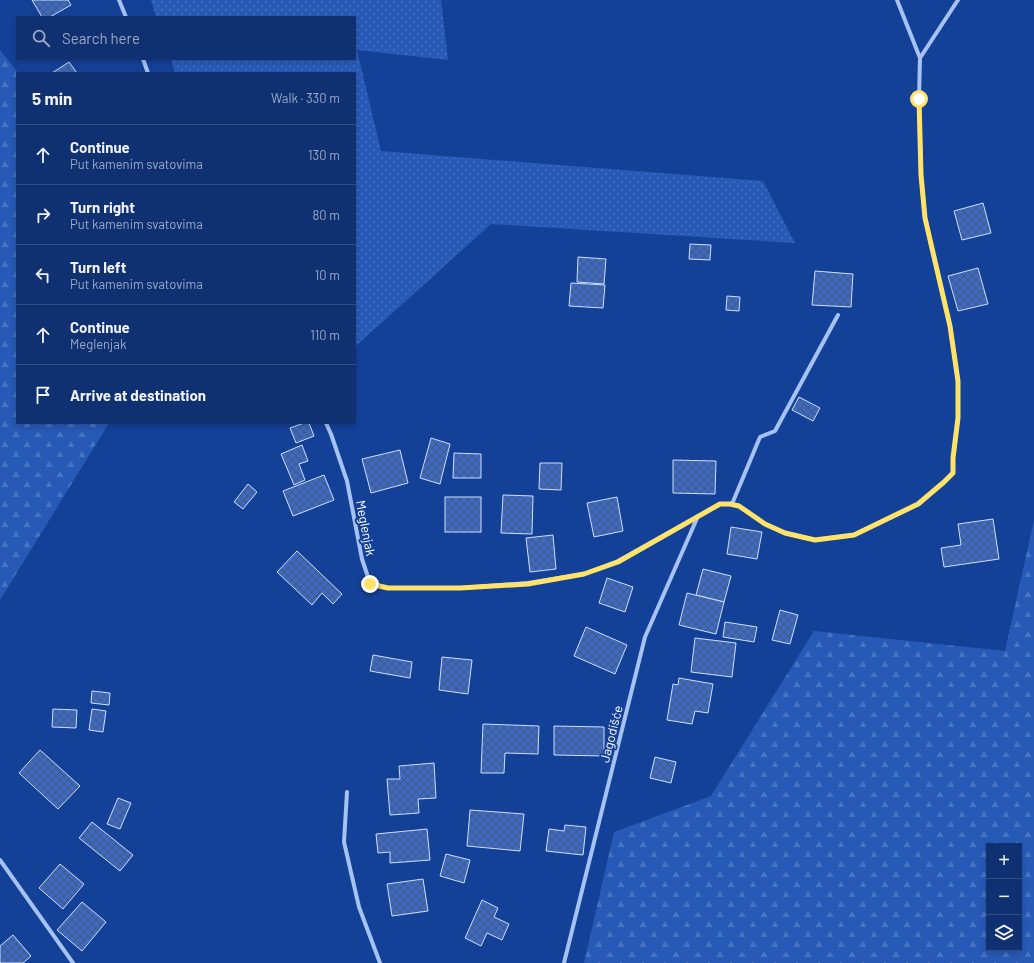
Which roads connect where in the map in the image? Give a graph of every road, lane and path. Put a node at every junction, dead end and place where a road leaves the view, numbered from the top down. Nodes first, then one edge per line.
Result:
1 (119, 0) edge
2 (897, 0) edge
3 (958, 0) edge
4 (126, 16) edge
5 (920, 58) junction
6 (142, 60) edge
7 (148, 72) edge
8 (838, 315) dead end
9 (326, 424) edge
10 (732, 504) junction
11 (698, 516) junction
12 (347, 792) dead end
13 (0, 860) edge
14 (73, 963) edge
15 (380, 963) edge
16 (564, 963) edge

1 - 4 street
2 - 5 street
3 - 5 street
5 - 10 street
6 - 7 street
8 - 10 street
9 - 11 street, Meglenjak
10 - 11 street
11 - 16 street, Jagodišće
12 - 15 street
13 - 14 street

